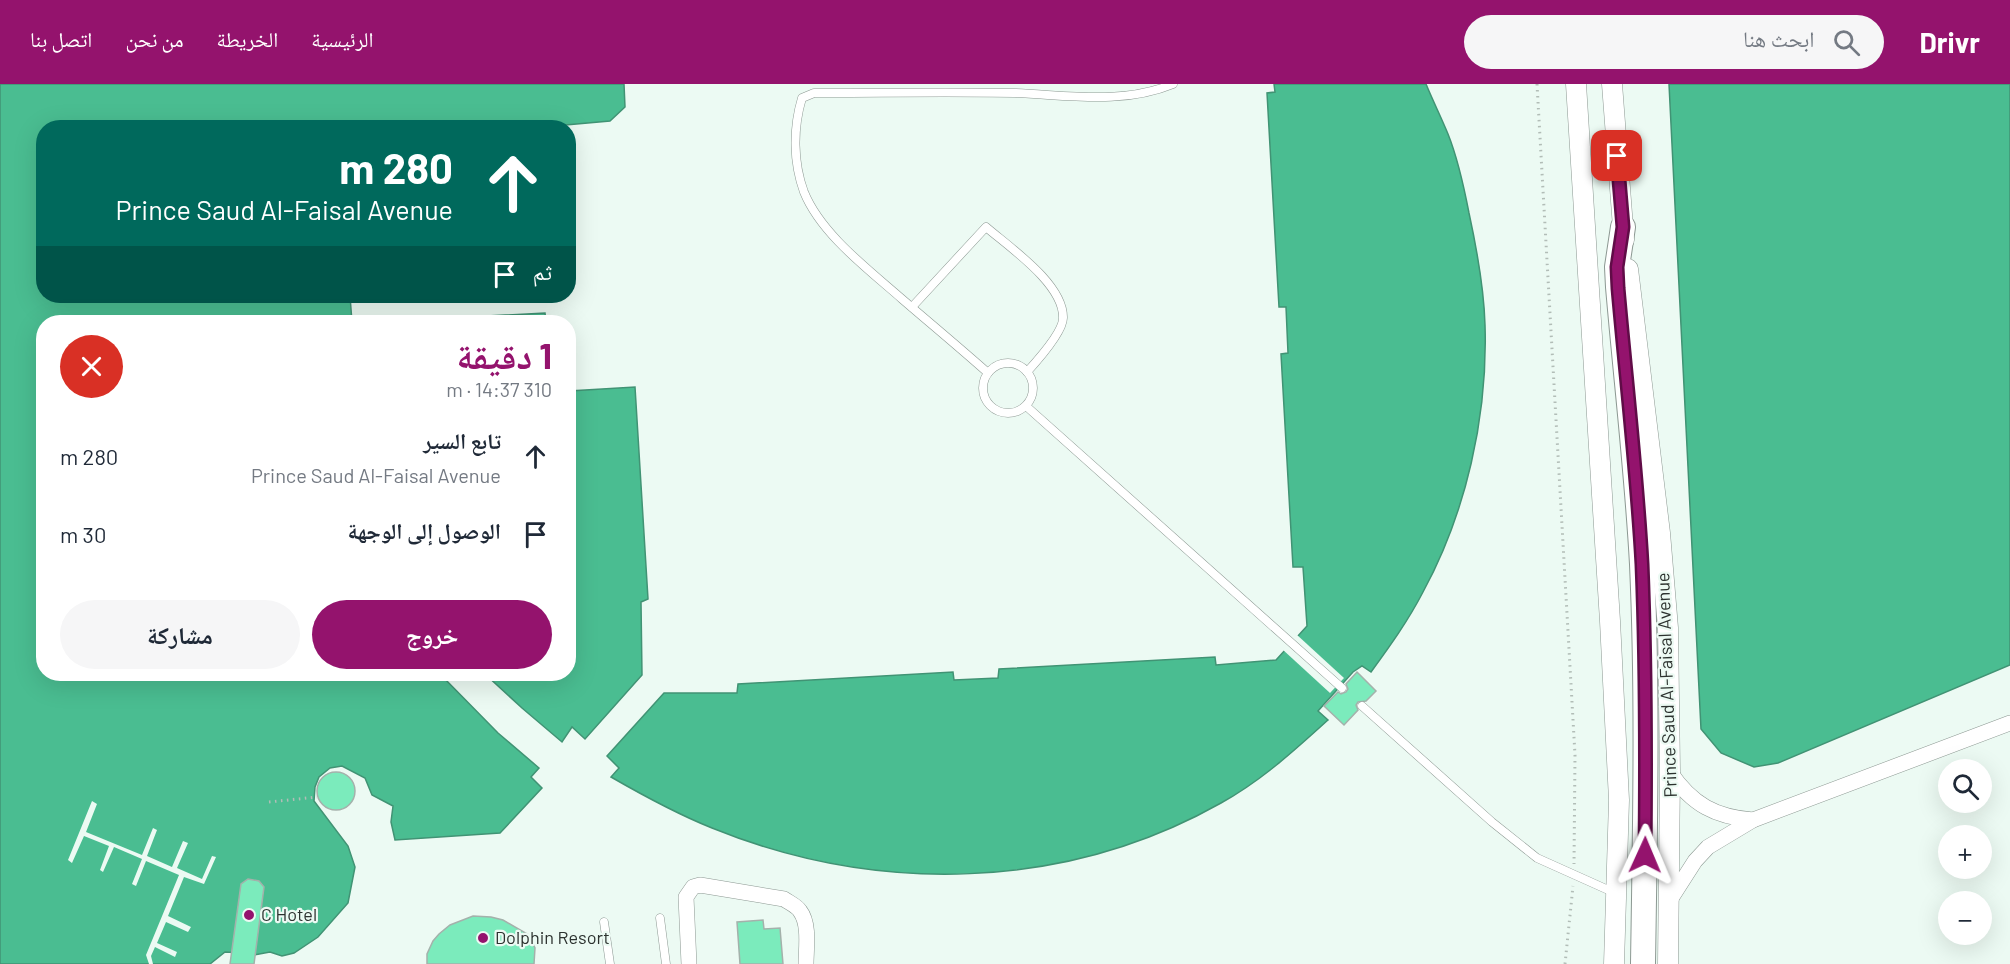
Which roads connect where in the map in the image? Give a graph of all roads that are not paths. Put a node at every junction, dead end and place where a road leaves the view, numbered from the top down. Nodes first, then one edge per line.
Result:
1 (1173, 84) edge
2 (1576, 84) edge
3 (1612, 84) edge
4 (1623, 227) junction
5 (912, 307) junction
6 (1027, 372) junction
7 (988, 373) junction
8 (1026, 406) junction
9 (1342, 688) dead end
10 (1362, 706) dead end
11 (2010, 723) edge
12 (1670, 772) junction
13 (1754, 820) junction
14 (1617, 893) junction
15 (1670, 900) junction
16 (660, 918) dead end
17 (604, 922) dead end
18 (610, 964) edge
19 (666, 964) edge
20 (689, 964) edge
21 (806, 964) edge
22 (1614, 964) edge
23 (1643, 964) edge
24 (1668, 964) edge

1 - 5 lane
2 - 14 street
3 - 4 street, Prince Saud Al-Faisal Avenue
4 - 12 street, Prince Saud Al-Faisal Avenue
4 - 23 main road
5 - 6 lane
5 - 7 lane
6 - 7 lane
6 - 8 lane
7 - 8 lane
8 - 9 lane
10 - 14 lane
11 - 13 street
12 - 13 street
12 - 15 street, Prince Saud Al-Faisal Avenue
13 - 15 street
14 - 22 street
15 - 24 street, Prince Saud Al-Faisal Avenue
16 - 19 lane
17 - 18 lane
20 - 21 street

